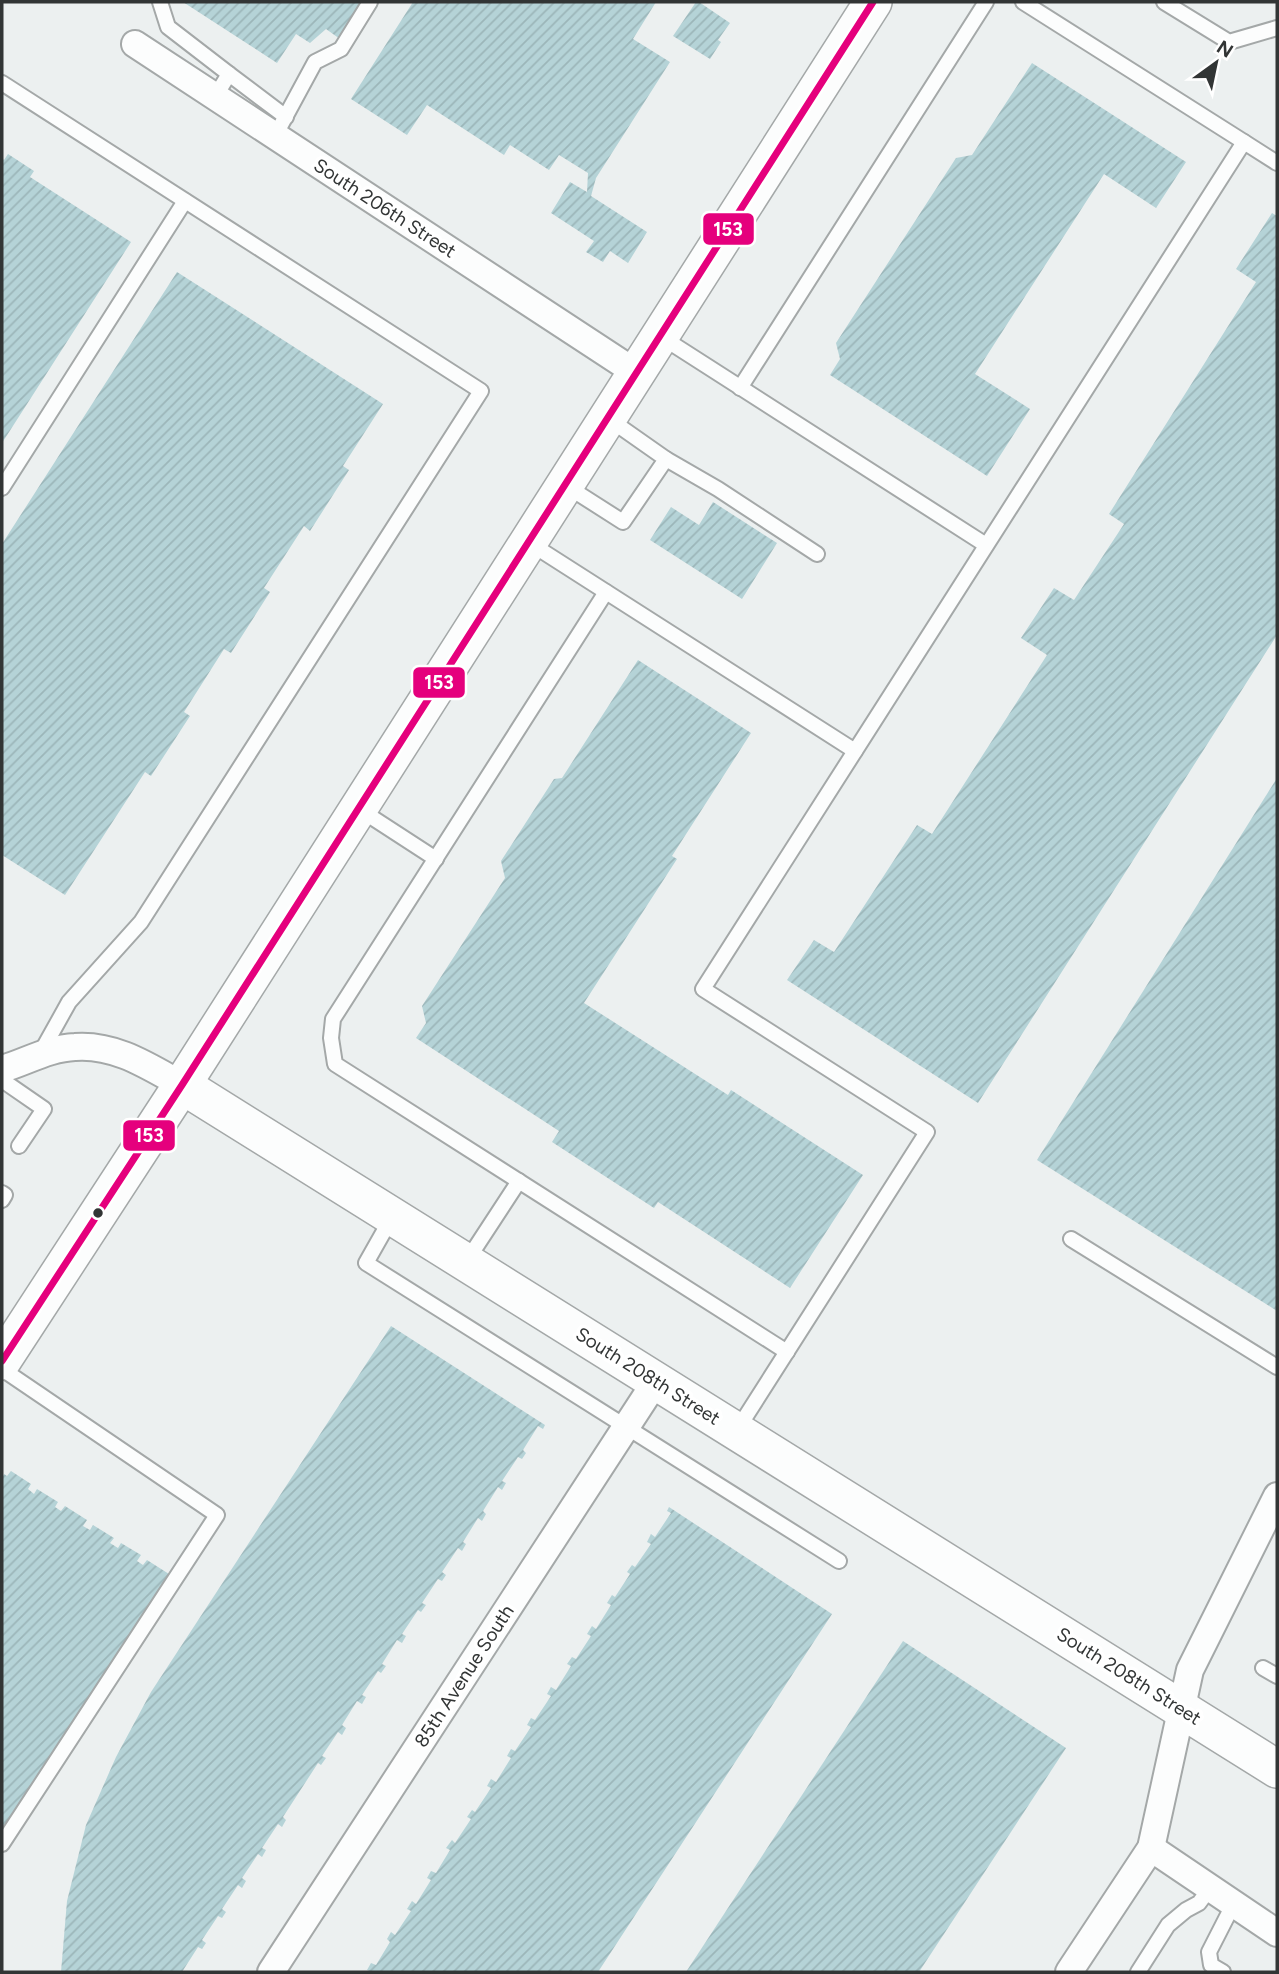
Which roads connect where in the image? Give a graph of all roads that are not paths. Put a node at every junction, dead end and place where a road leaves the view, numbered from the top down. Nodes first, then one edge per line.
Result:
1 (160, 2) edge
2 (370, 2) edge
3 (873, 2) edge
4 (986, 2) edge
5 (1023, 2) edge
6 (1164, 2) edge
7 (1273, 32) edge
8 (135, 44) dead end
9 (229, 74) junction
10 (2, 83) edge
11 (215, 97) junction
12 (280, 126) junction
13 (1244, 142) junction
14 (1277, 163) edge
15 (184, 201) junction
16 (659, 336) junction
17 (635, 372) junction
18 (740, 388) junction
19 (606, 418) junction
20 (666, 459) junction
21 (564, 484) junction
22 (2, 488) edge
23 (527, 542) junction
24 (986, 545) junction
25 (817, 554) dead end
26 (606, 592) junction
27 (855, 751) junction
28 (358, 808) junction
29 (436, 859) junction
30 (39, 1055) junction
31 (2, 1069) edge
32 (2, 1080) edge
33 (181, 1085) junction
34 (19, 1146) dead end
35 (519, 1181) junction
36 (2, 1193) edge
37 (2, 1200) edge
38 (392, 1216) junction
39 (1071, 1239) dead end
40 (467, 1262) junction
41 (787, 1352) junction
42 (2, 1361) edge
43 (1277, 1367) edge
44 (2, 1369) edge
45 (656, 1381) junction
46 (627, 1426) junction
47 (737, 1431) junction
48 (1277, 1496) edge
49 (839, 1561) dead end
50 (1263, 1668) dead end
51 (1277, 1676) edge
52 (1182, 1709) junction
53 (1277, 1768) edge
54 (2, 1844) edge
55 (1151, 1848) junction
56 (1210, 1888) junction
57 (1234, 1903) junction
58 (1277, 1933) edge
59 (271, 1972) edge
60 (1069, 1972) edge
61 (1138, 1972) edge
62 (1223, 1972) edge

1 - 9 lane
2 - 12 lane
3 - 16 main road
4 - 18 lane
5 - 13 lane
6 - 7 lane
8 - 11 street, South 206th Street
9 - 11 lane
9 - 12 lane
10 - 15 lane
11 - 12 street, South 206th Street
12 - 17 street, South 206th Street
13 - 14 lane
13 - 24 lane
15 - 22 lane
15 - 30 lane
16 - 17 main road
16 - 18 lane
17 - 19 main road
18 - 24 lane
19 - 20 lane
19 - 21 main road
20 - 21 lane
20 - 25 lane
21 - 23 main road
23 - 26 lane
23 - 28 main road
24 - 27 lane
26 - 27 lane
26 - 29 lane
27 - 41 lane
28 - 29 lane
28 - 33 main road
29 - 35 lane
30 - 31 street, South 208th Street
30 - 33 street, South 208th Street
32 - 34 lane
33 - 38 main road, South 208th Street
33 - 42 main road
35 - 40 lane
35 - 41 lane
36 - 37 lane
38 - 40 main road, South 208th Street
38 - 46 lane
39 - 43 lane
40 - 45 main road, South 208th Street
41 - 47 lane
44 - 54 lane
45 - 46 street, 85th Avenue South
45 - 47 main road, South 208th Street
46 - 49 lane
46 - 59 street, 85th Avenue South
47 - 52 main road, South 208th Street
48 - 52 street
50 - 51 lane
52 - 53 main road, South 208th Street
52 - 55 street
55 - 56 street
55 - 60 street
56 - 57 street
56 - 61 lane
57 - 58 street
57 - 62 lane

